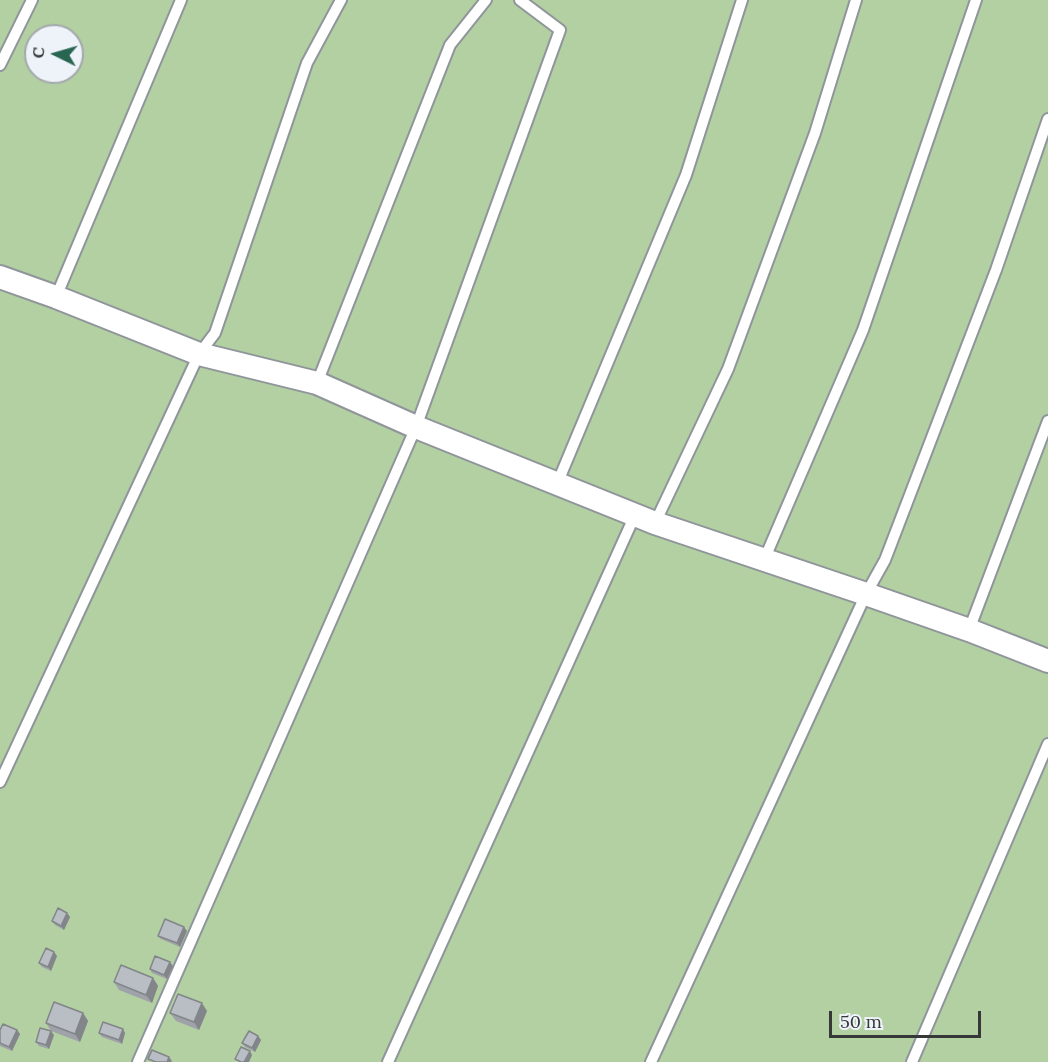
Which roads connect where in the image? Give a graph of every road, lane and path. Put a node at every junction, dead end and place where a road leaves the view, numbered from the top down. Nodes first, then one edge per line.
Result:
1 (32, 0) edge
2 (181, 0) edge
3 (341, 0) edge
4 (486, 0) edge
5 (520, 0) edge
6 (742, 0) edge
7 (856, 0) edge
8 (976, 0) edge
9 (0, 65) edge
10 (1048, 119) edge
11 (0, 277) edge
12 (57, 297) junction
13 (199, 354) junction
14 (317, 383) junction
15 (1048, 421) edge
16 (416, 427) junction
17 (557, 484) junction
18 (645, 519) junction
19 (764, 560) junction
20 (866, 594) junction
21 (969, 630) junction
22 (1048, 661) edge
23 (1048, 744) edge
24 (0, 782) edge
25 (138, 1062) edge
26 (388, 1062) edge
27 (651, 1062) edge
28 (912, 1062) edge

1 - 9 lane
2 - 12 lane
3 - 13 lane
4 - 14 lane
5 - 16 lane
6 - 17 lane
7 - 18 lane
8 - 19 lane
10 - 20 lane
11 - 12 street
12 - 13 street
13 - 14 street
13 - 24 lane
14 - 16 street
15 - 21 lane
16 - 17 street
16 - 25 lane
17 - 18 street
18 - 19 street
18 - 26 lane
19 - 20 street
20 - 21 street
20 - 27 lane
21 - 22 street
23 - 28 lane

